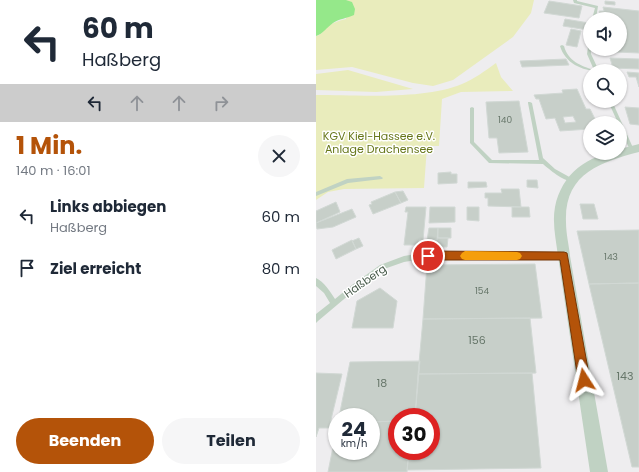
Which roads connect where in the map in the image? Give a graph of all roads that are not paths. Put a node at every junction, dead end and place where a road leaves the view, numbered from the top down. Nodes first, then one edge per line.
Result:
1 (575, 0) edge
2 (596, 12) edge
3 (562, 46) dead end
4 (583, 67) edge
5 (530, 103) dead end
6 (472, 108) dead end
7 (613, 108) edge
8 (628, 151) edge
9 (544, 162) junction
10 (380, 178) dead end
11 (571, 180) junction
12 (316, 194) edge
13 (564, 256) junction
14 (316, 281) edge
15 (334, 304) junction
16 (316, 319) edge
17 (598, 472) edge

1 - 2 lane
3 - 4 lane
5 - 9 lane
6 - 9 lane
7 - 8 lane
8 - 11 street
9 - 11 lane
10 - 12 lane
11 - 13 street
13 - 15 lane, Haßberg
13 - 17 street
14 - 15 lane
15 - 16 lane, Haßberg

